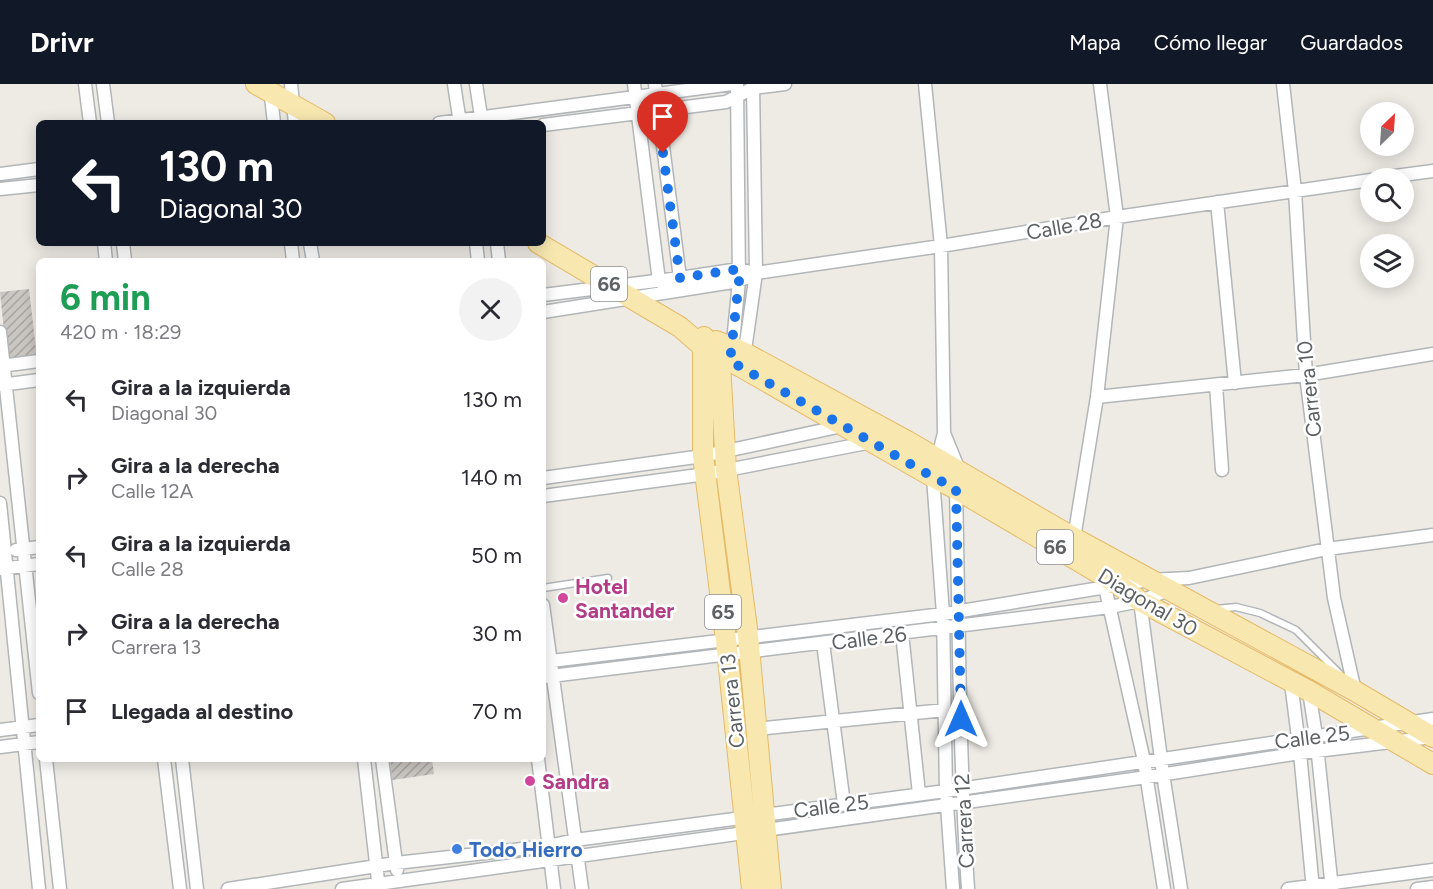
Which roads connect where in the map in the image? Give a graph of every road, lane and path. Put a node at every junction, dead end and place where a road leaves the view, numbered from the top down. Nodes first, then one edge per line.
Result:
1 (85, 84) edge
2 (103, 84) edge
3 (291, 84) edge
4 (454, 84) edge
5 (476, 84) edge
6 (732, 84) edge
7 (785, 84) edge
8 (924, 84) edge
9 (1100, 84) edge
10 (1283, 84) edge
11 (753, 86) edge
12 (265, 87) edge
13 (737, 88) edge
14 (656, 89) edge
15 (635, 90) edge
16 (658, 111) junction
17 (638, 113) junction
18 (294, 114) edge
19 (90, 120) edge
20 (108, 120) edge
21 (273, 120) edge
22 (315, 120) edge
23 (460, 120) edge
24 (481, 120) edge
25 (546, 125) edge
26 (36, 169) edge
27 (22, 171) junction
28 (1433, 171) edge
29 (0, 174) edge
30 (1414, 174) edge
31 (1360, 182) edge
32 (36, 185) edge
33 (24, 187) junction
34 (0, 189) edge
35 (1295, 191) junction
36 (1217, 202) junction
37 (1117, 216) junction
38 (543, 246) edge
39 (941, 246) junction
40 (756, 273) junction
41 (739, 275) junction
42 (680, 278) junction
43 (659, 281) junction
44 (614, 287) junction
45 (673, 291) junction
46 (546, 295) edge
47 (633, 298) junction
48 (546, 312) edge
49 (0, 332) edge
50 (724, 351) junction
51 (1433, 354) edge
52 (36, 361) edge
53 (2, 365) edge
54 (1306, 375) junction
55 (36, 380) edge
56 (1235, 383) junction
57 (3, 384) edge
58 (1216, 385) junction
59 (1097, 397) junction
60 (842, 426) junction
61 (944, 433) junction
62 (872, 442) junction
63 (936, 457) junction
64 (726, 460) junction
65 (705, 465) junction
66 (1222, 470) dead end
67 (933, 477) junction
68 (546, 478) edge
69 (957, 479) junction
70 (546, 495) edge
71 (0, 503) edge
72 (1433, 535) edge
73 (1074, 538) junction
74 (36, 547) edge
75 (24, 549) junction
76 (1327, 549) junction
77 (2, 552) edge
78 (36, 564) edge
79 (25, 566) junction
80 (3, 569) edge
81 (608, 578) dead end
82 (1189, 578) junction
83 (1149, 580) junction
84 (1112, 586) junction
85 (546, 588) edge
86 (1168, 591) junction
87 (1140, 601) junction
88 (1110, 607) junction
89 (959, 611) junction
90 (943, 614) junction
91 (960, 626) junction
92 (944, 628) junction
93 (902, 633) junction
94 (823, 643) junction
95 (748, 644) junction
96 (727, 647) junction
97 (547, 661) edge
98 (36, 666) edge
99 (548, 676) edge
100 (1291, 683) junction
101 (1309, 691) junction
102 (1355, 691) junction
103 (945, 710) junction
104 (910, 715) junction
105 (1433, 719) edge
106 (833, 721) junction
107 (1408, 723) junction
108 (36, 724) edge
109 (22, 726) junction
110 (756, 729) junction
111 (1371, 729) junction
112 (0, 730) edge
113 (1316, 736) junction
114 (1433, 737) edge
115 (1298, 738) junction
116 (36, 742) edge
117 (1395, 743) junction
118 (24, 744) junction
119 (0, 747) edge
120 (1317, 751) junction
121 (1300, 753) junction
122 (1160, 759) junction
123 (1144, 761) junction
124 (46, 762) edge
125 (164, 762) edge
126 (182, 762) edge
127 (364, 762) edge
128 (382, 762) edge
129 (538, 762) edge
130 (1433, 764) edge
131 (1162, 774) junction
132 (1147, 777) junction
133 (961, 788) junction
134 (946, 791) junction
135 (919, 794) junction
136 (962, 803) junction
137 (844, 804) junction
138 (947, 805) junction
139 (764, 822) junction
140 (745, 825) junction
141 (575, 840) junction
142 (548, 846) junction
143 (578, 856) junction
144 (550, 861) junction
145 (396, 863) junction
146 (377, 866) junction
147 (1433, 870) edge
148 (399, 885) edge
149 (379, 886) edge
150 (1331, 886) edge
151 (1312, 887) edge
152 (1433, 887) edge
153 (39, 889) edge
154 (60, 889) edge
155 (180, 889) edge
156 (197, 889) edge
157 (228, 889) edge
158 (342, 889) edge
159 (554, 889) edge
160 (582, 889) edge
161 (752, 889) edge
162 (771, 889) edge
163 (953, 889) edge
164 (968, 889) edge
165 (1164, 889) edge
166 (1181, 889) edge
167 (1288, 889) edge
168 (1417, 889) edge

1 - 19 street
2 - 20 street
3 - 18 street
4 - 23 street
5 - 24 street
6 - 14 street
7 - 11 street
8 - 39 street, Carrera 12
9 - 37 street
10 - 35 street, Carrera 10
11 - 13 street
11 - 40 street
12 - 18 main road
12 - 21 street
13 - 16 street
13 - 41 street
14 - 15 street
14 - 16 street
15 - 17 street
15 - 24 street
16 - 17 street
16 - 42 street
17 - 25 street
17 - 43 street
18 - 22 main road
26 - 27 street
27 - 29 street
27 - 33 street
28 - 30 street
31 - 35 street, Calle 28
32 - 33 street
33 - 34 street
35 - 36 street, Calle 28
35 - 54 street, Carrera 10
36 - 37 street, Calle 28
36 - 56 street
37 - 39 street, Calle 28
37 - 59 street
38 - 44 main road, Diagonal 30 / 66
39 - 40 street, Calle 28
39 - 61 street, Carrera 12
40 - 41 street, Calle 28
40 - 50 street
41 - 42 street, Calle 28
41 - 45 street, Calle 28
41 - 50 street
42 - 43 street, Calle 28
42 - 45 street
43 - 44 street, Calle 28
43 - 45 street
44 - 46 street, Calle 28
44 - 47 main road, Diagonal 30 / 66
45 - 47 street, Calle 28
47 - 48 street, Calle 28
47 - 50 main road, Diagonal 30 / 66
49 - 53 street
50 - 60 main road, Diagonal 30 / 66
50 - 63 main road, Diagonal 30 / 66
50 - 64 main road, Carrera 13 / 65
50 - 65 main road, Carrera 13 / 65
51 - 54 street
52 - 53 street
53 - 57 street
54 - 56 street
54 - 76 street, Carrera 10
55 - 57 street
56 - 58 street
57 - 75 street
58 - 59 street
58 - 66 street
59 - 73 street
60 - 62 main road, Diagonal 30 / 66
60 - 64 street
61 - 63 street, Carrera 12
61 - 69 street, Carrera 12
62 - 64 street
62 - 67 main road, Diagonal 30 / 66
63 - 67 street, Carrera 12
63 - 69 main road, Diagonal 30 / 66
64 - 65 street
64 - 65 street
64 - 95 main road, Carrera 13 / 65
65 - 68 street
65 - 70 street
65 - 96 main road, Carrera 13 / 65
67 - 69 main road, Diagonal 30 / 66
67 - 90 street, Carrera 12
69 - 73 main road, Diagonal 30 / 66
69 - 84 main road, Diagonal 30 / 66
69 - 89 street, Carrera 12
71 - 77 street
72 - 76 street, Calle 26
73 - 83 main road, Diagonal 30 / 66
74 - 75 street
75 - 77 street
75 - 79 street
76 - 82 street, Calle 26
76 - 102 street, Carrera 10
77 - 80 street
78 - 79 street
79 - 80 street
79 - 98 street
80 - 109 street
81 - 85 lane
82 - 83 street, Calle 26
82 - 86 street, Calle 26
83 - 84 street, Calle 26
83 - 86 main road, Diagonal 30 / 66
84 - 87 main road, Diagonal 30 / 66
84 - 88 street
84 - 89 street, Calle 26
86 - 87 street, Calle 26
86 - 102 main road, Diagonal 30 / 66
87 - 88 street, Calle 26
87 - 100 main road, Diagonal 30 / 66
87 - 122 street
88 - 91 street, Calle 26
88 - 123 street
89 - 90 street, Calle 26
89 - 91 street, Carrera 12
90 - 92 street, Carrera 12
90 - 95 street, Calle 26
91 - 92 street, Calle 26
91 - 133 street, Carrera 12
92 - 93 street, Calle 26
92 - 103 street, Carrera 12
93 - 94 street, Calle 26
93 - 104 street
94 - 95 street, Calle 26
94 - 106 street
95 - 96 street, Calle 26
95 - 110 main road, Carrera 13 / 65
96 - 97 street, Calle 26
96 - 99 street, Calle 26
96 - 140 main road, Carrera 13 / 65
97 - 99 street
99 - 141 street
100 - 101 main road, Diagonal 30 / 66
100 - 115 street
101 - 111 main road, Diagonal 30 / 66
101 - 113 street
102 - 107 main road, Diagonal 30 / 66
103 - 104 street
103 - 134 street, Carrera 12
104 - 106 street
104 - 135 street
105 - 107 street, Calle 25
106 - 110 street
106 - 137 street
107 - 111 street, Calle 25
107 - 114 main road, Diagonal 30 / 66
108 - 109 street
109 - 112 street
109 - 118 street
110 - 139 main road, Carrera 13 / 65
111 - 113 street, Calle 25
111 - 117 main road, Diagonal 30 / 66
113 - 115 street, Calle 25
113 - 120 street
114 - 117 street, Calle 25
115 - 121 street
115 - 122 street, Calle 25
116 - 118 street
117 - 120 street, Calle 25
117 - 130 main road, Diagonal 30 / 66
118 - 119 street
118 - 153 street
120 - 121 street, Calle 25
120 - 150 street
121 - 131 street, Calle 25
121 - 151 street
122 - 123 street, Calle 25
122 - 131 street
123 - 132 street
123 - 133 street, Calle 25
124 - 154 street
125 - 155 street
126 - 156 street
127 - 146 street
128 - 145 street
129 - 142 street
131 - 132 street, Calle 25
131 - 166 street
132 - 136 street, Calle 25
132 - 165 street
133 - 134 street, Calle 25
133 - 136 street, Carrera 12
134 - 135 street, Calle 25
134 - 138 street, Carrera 12
135 - 137 street, Calle 25
136 - 138 street, Calle 25
136 - 164 street, Carrera 12
137 - 139 street, Calle 25
138 - 139 street, Calle 25
138 - 163 street, Carrera 12
139 - 140 street, Calle 25
139 - 162 main road, Carrera 13 / 65
140 - 141 street, Calle 25
140 - 143 street, Calle 25
140 - 161 main road, Carrera 13 / 65
141 - 142 street, Calle 25
141 - 143 street
142 - 144 street
142 - 145 street, Calle 25
143 - 144 street, Calle 25
143 - 160 street
144 - 148 street, Calle 25
144 - 159 street
145 - 146 street, Calle 25
145 - 148 street
146 - 149 street
146 - 157 street, Calle 25
147 - 150 street
148 - 149 street, Calle 25
149 - 158 street, Calle 25
150 - 151 street
151 - 167 street
152 - 168 street

